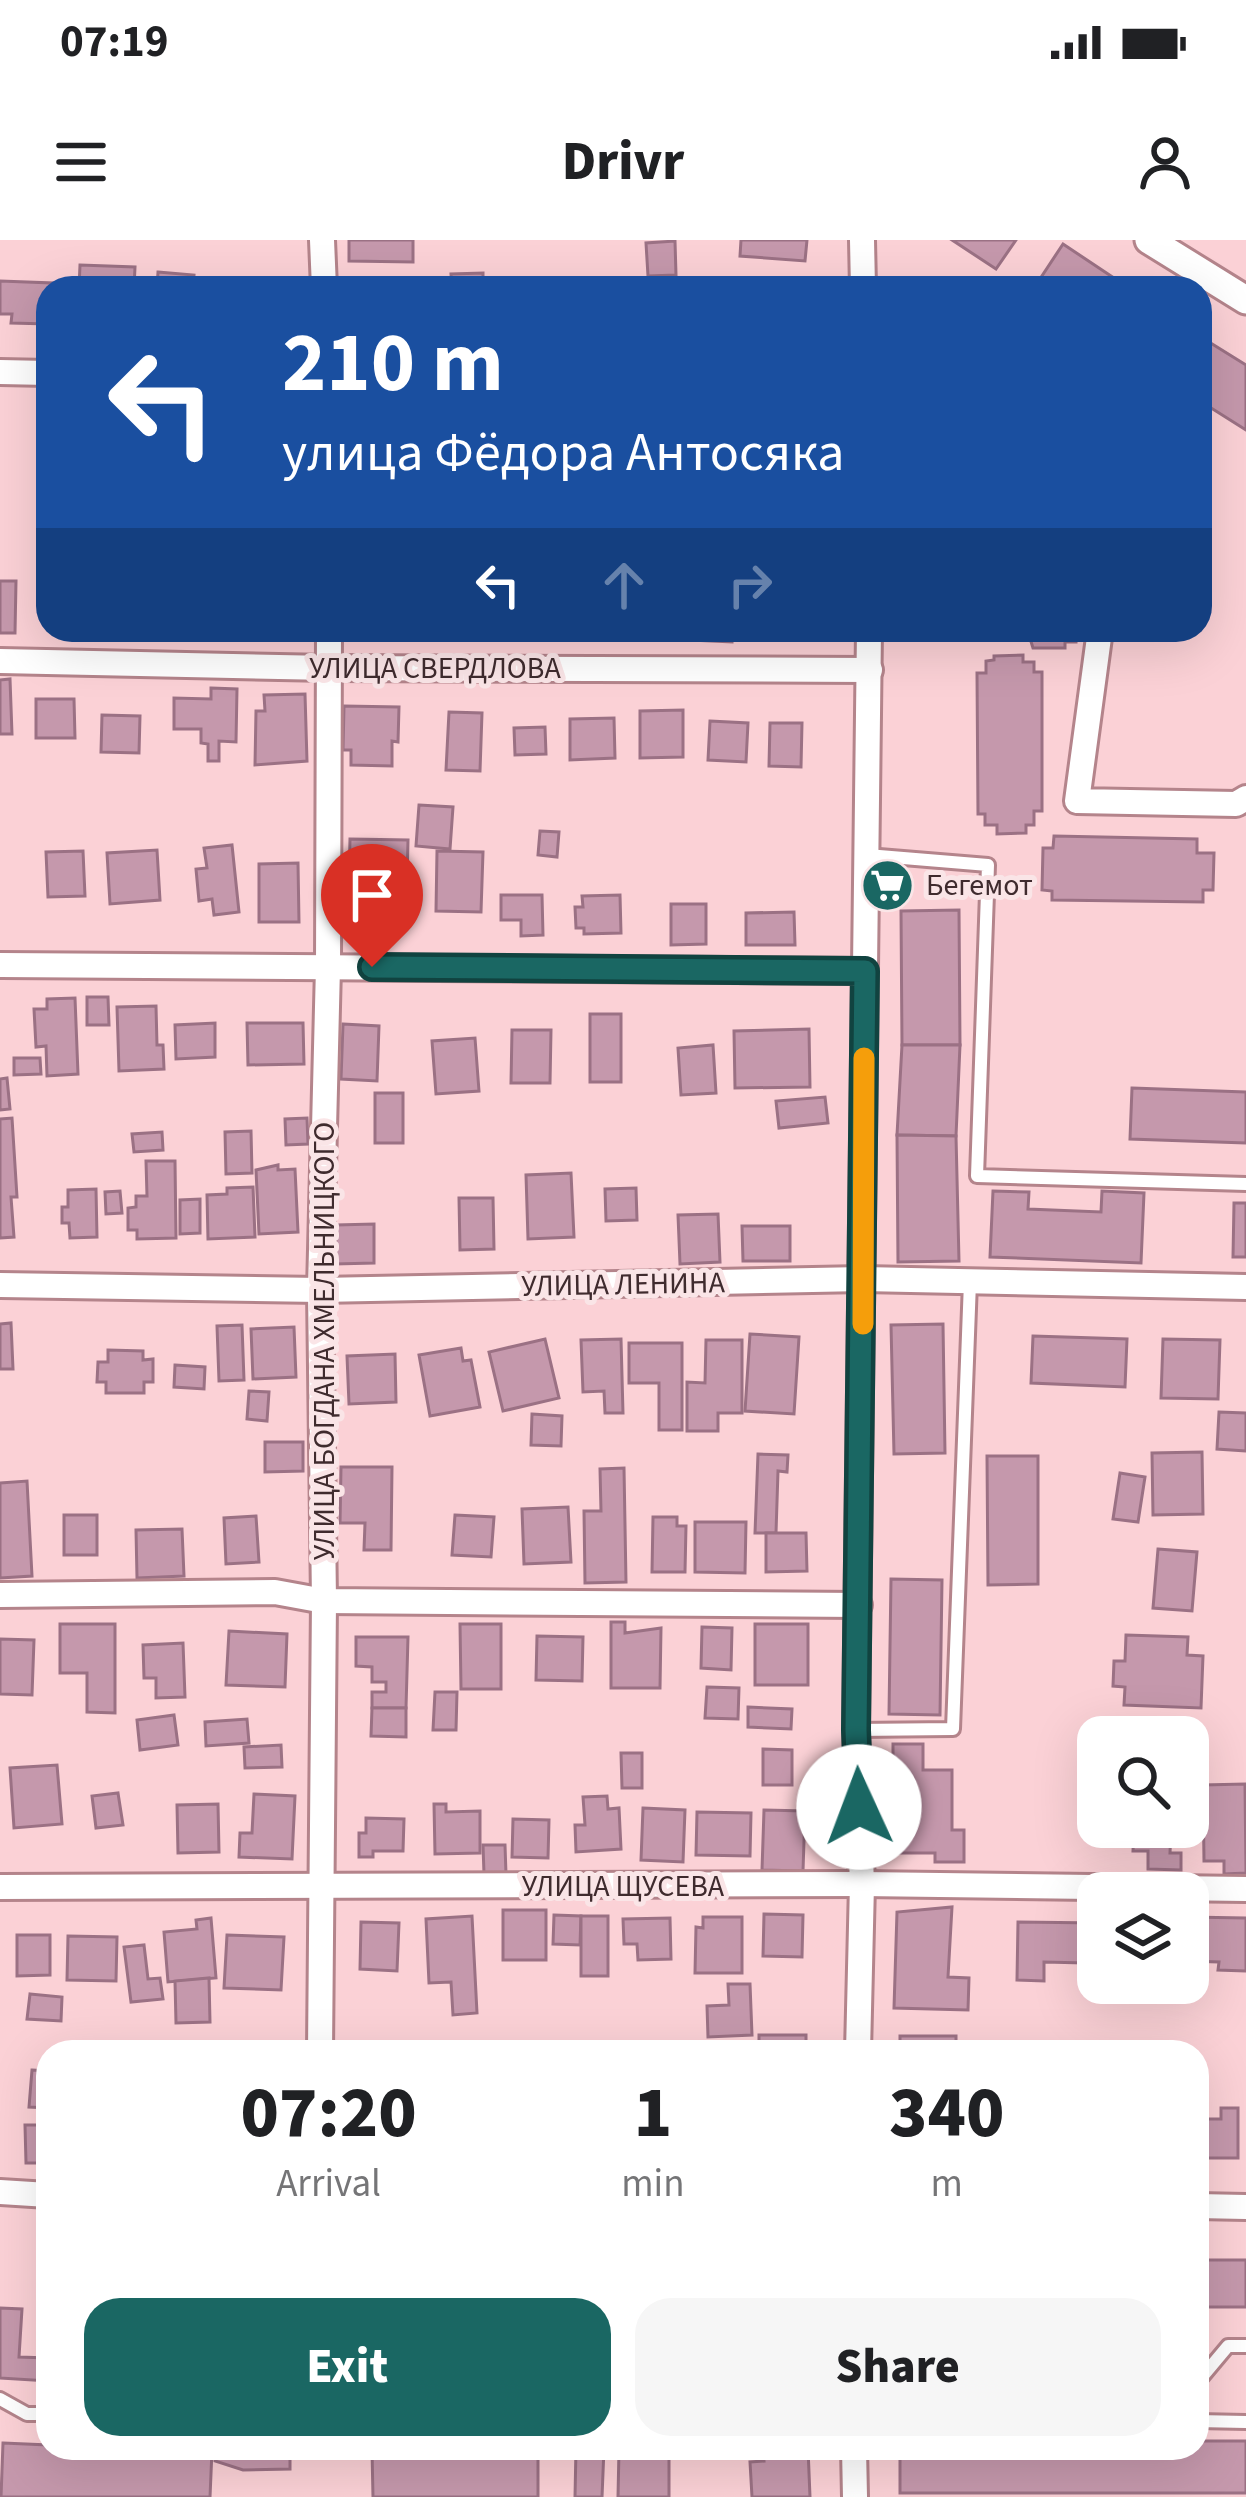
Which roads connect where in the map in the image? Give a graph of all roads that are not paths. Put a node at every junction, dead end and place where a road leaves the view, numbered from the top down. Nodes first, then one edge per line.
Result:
1 (322, 240) edge
2 (862, 240) edge
3 (1149, 240) edge
4 (324, 276) edge
5 (863, 276) edge
6 (1207, 276) edge
7 (1212, 279) edge
8 (1246, 300) edge
9 (0, 372) edge
10 (36, 373) edge
11 (328, 642) edge
12 (869, 642) edge
13 (1098, 642) edge
14 (0, 661) edge
15 (329, 668) junction
16 (870, 670) junction
17 (1246, 798) edge
18 (867, 855) junction
19 (0, 965) edge
20 (328, 967) junction
21 (865, 971) junction
22 (1246, 1184) edge
23 (863, 1279) junction
24 (970, 1282) junction
25 (0, 1285) edge
26 (1246, 1287) edge
27 (320, 1290) junction
28 (0, 1594) edge
29 (324, 1601) junction
30 (859, 1605) junction
31 (856, 1730) junction
32 (862, 1884) junction
33 (0, 1888) edge
34 (322, 1888) junction
35 (1246, 1888) edge
36 (320, 2040) edge
37 (858, 2040) edge
38 (0, 2192) edge
39 (36, 2194) edge
40 (1209, 2206) edge
41 (1246, 2207) edge
42 (1246, 2346) edge
43 (1209, 2368) edge
44 (0, 2399) edge
45 (36, 2414) edge
46 (1209, 2421) edge
47 (1246, 2422) edge
48 (854, 2460) edge
49 (855, 2497) edge

1 - 4 street
2 - 5 street
3 - 6 street
7 - 8 street
9 - 10 street
11 - 15 street, УЛИЦА БОГДАНА ХМЕЛЬНИЦКОГО
12 - 16 street
13 - 17 street
14 - 15 street, УЛИЦА СВЕРДЛОВА
15 - 16 street, УЛИЦА СВЕРДЛОВА
15 - 20 street, УЛИЦА БОГДАНА ХМЕЛЬНИЦКОГО
16 - 18 street
18 - 21 street
18 - 22 lane
19 - 20 street
20 - 21 street
20 - 27 street, УЛИЦА БОГДАНА ХМЕЛЬНИЦКОГО
21 - 23 street
23 - 24 street, УЛИЦА ЛЕНИНА
23 - 27 street, УЛИЦА ЛЕНИНА
23 - 30 street
24 - 26 street, УЛИЦА ЛЕНИНА
24 - 31 lane
25 - 27 street, УЛИЦА ЛЕНИНА
27 - 29 street, УЛИЦА БОГДАНА ХМЕЛЬНИЦКОГО
28 - 29 street
29 - 30 street
29 - 34 street, УЛИЦА БОГДАНА ХМЕЛЬНИЦКОГО
30 - 31 street
31 - 32 street
32 - 34 street, УЛИЦА ЩУСЕВА
32 - 35 street, УЛИЦА ЩУСЕВА
32 - 37 street
33 - 34 street, УЛИЦА ЩУСЕВА
34 - 36 street, УЛИЦА БОГДАНА ХМЕЛЬНИЦКОГО
38 - 39 street
40 - 41 street
42 - 43 lane
44 - 45 lane
46 - 47 lane
48 - 49 street

